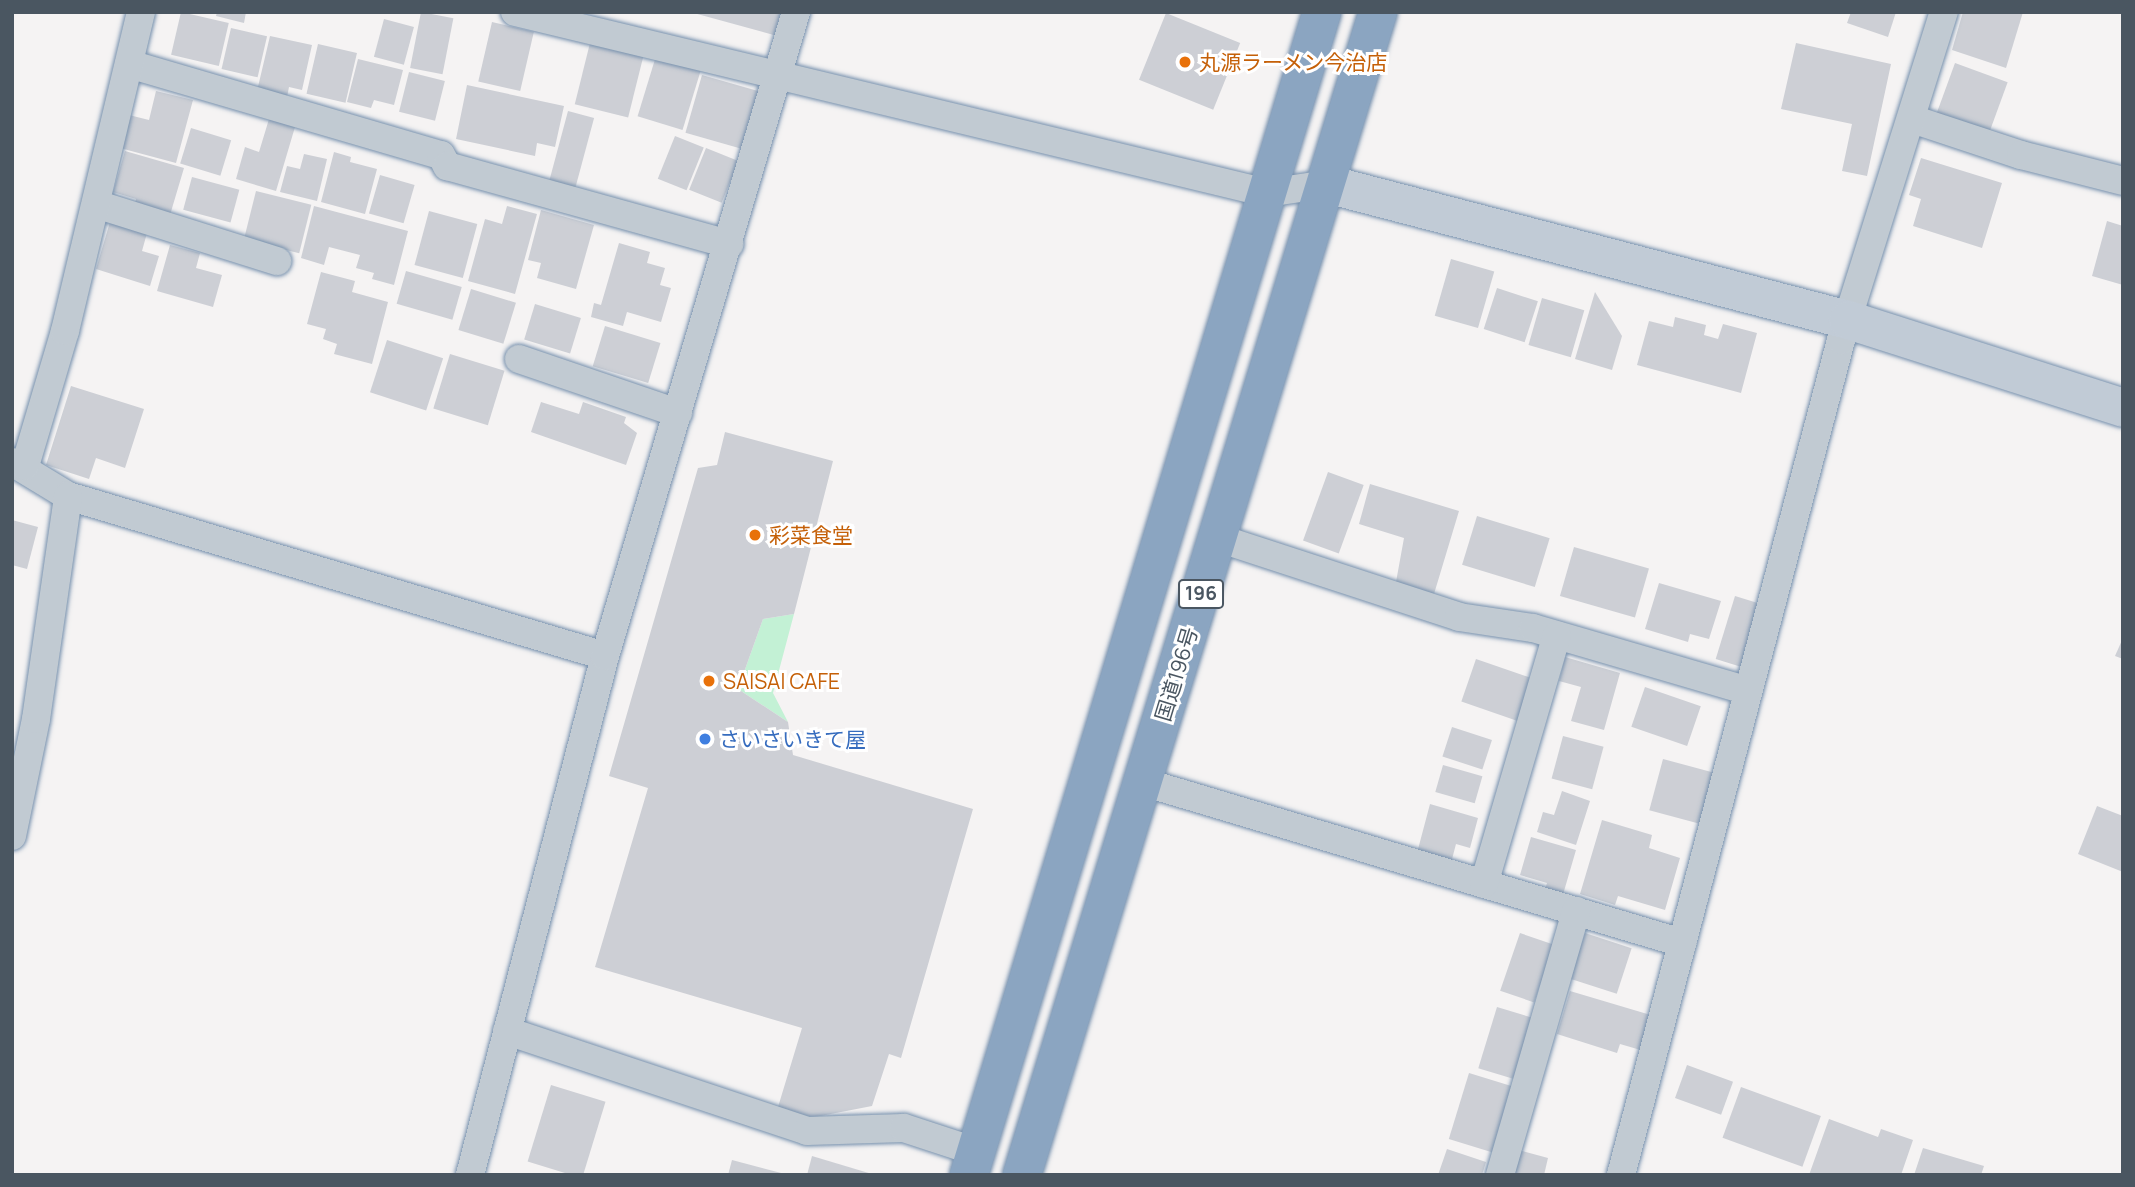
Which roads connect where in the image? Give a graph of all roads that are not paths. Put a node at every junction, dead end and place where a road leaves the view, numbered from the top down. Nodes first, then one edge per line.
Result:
1 (141, 12) edge
2 (515, 12) edge
3 (796, 12) edge
4 (1322, 12) edge
5 (1378, 12) edge
6 (1944, 12) edge
7 (129, 64) junction
8 (779, 79) junction
9 (1912, 119) junction
10 (2123, 181) edge
11 (1327, 184) junction
12 (1267, 193) junction
13 (96, 204) junction
14 (729, 244) junction
15 (277, 261) dead end
16 (1848, 320) junction
17 (519, 359) dead end
18 (2123, 408) edge
19 (678, 412) junction
20 (19, 464) edge
21 (68, 496) junction
22 (1218, 538) junction
23 (1557, 635) junction
24 (604, 656) junction
25 (1748, 691) junction
26 (1143, 782) junction
27 (12, 836) edge
28 (1484, 884) junction
29 (1576, 911) junction
30 (1682, 943) junction
31 (507, 1031) junction
32 (973, 1163) edge
33 (470, 1175) edge
34 (1022, 1175) edge
35 (1500, 1175) edge
36 (1621, 1175) edge

1 - 7 street
2 - 8 street
3 - 8 street
4 - 12 highway, 196
5 - 11 highway, 国道196号 / 196
6 - 9 street
7 - 13 street
7 - 14 street
8 - 12 street
8 - 14 street
9 - 10 street
9 - 16 street
11 - 12 street
11 - 16 street
11 - 22 highway, 国道196号 / 196
12 - 32 highway, 196
13 - 15 street
13 - 20 street
14 - 19 street
16 - 18 street
16 - 25 street
17 - 19 street
19 - 24 street
20 - 21 street
21 - 24 street
21 - 27 street
22 - 23 street
22 - 26 highway, 国道196号 / 196
23 - 25 street
23 - 28 street
24 - 31 street
25 - 30 street
26 - 28 street
26 - 34 highway, 国道196号 / 196
28 - 29 street
29 - 30 street
29 - 35 street
30 - 36 street
31 - 32 street
31 - 33 street

